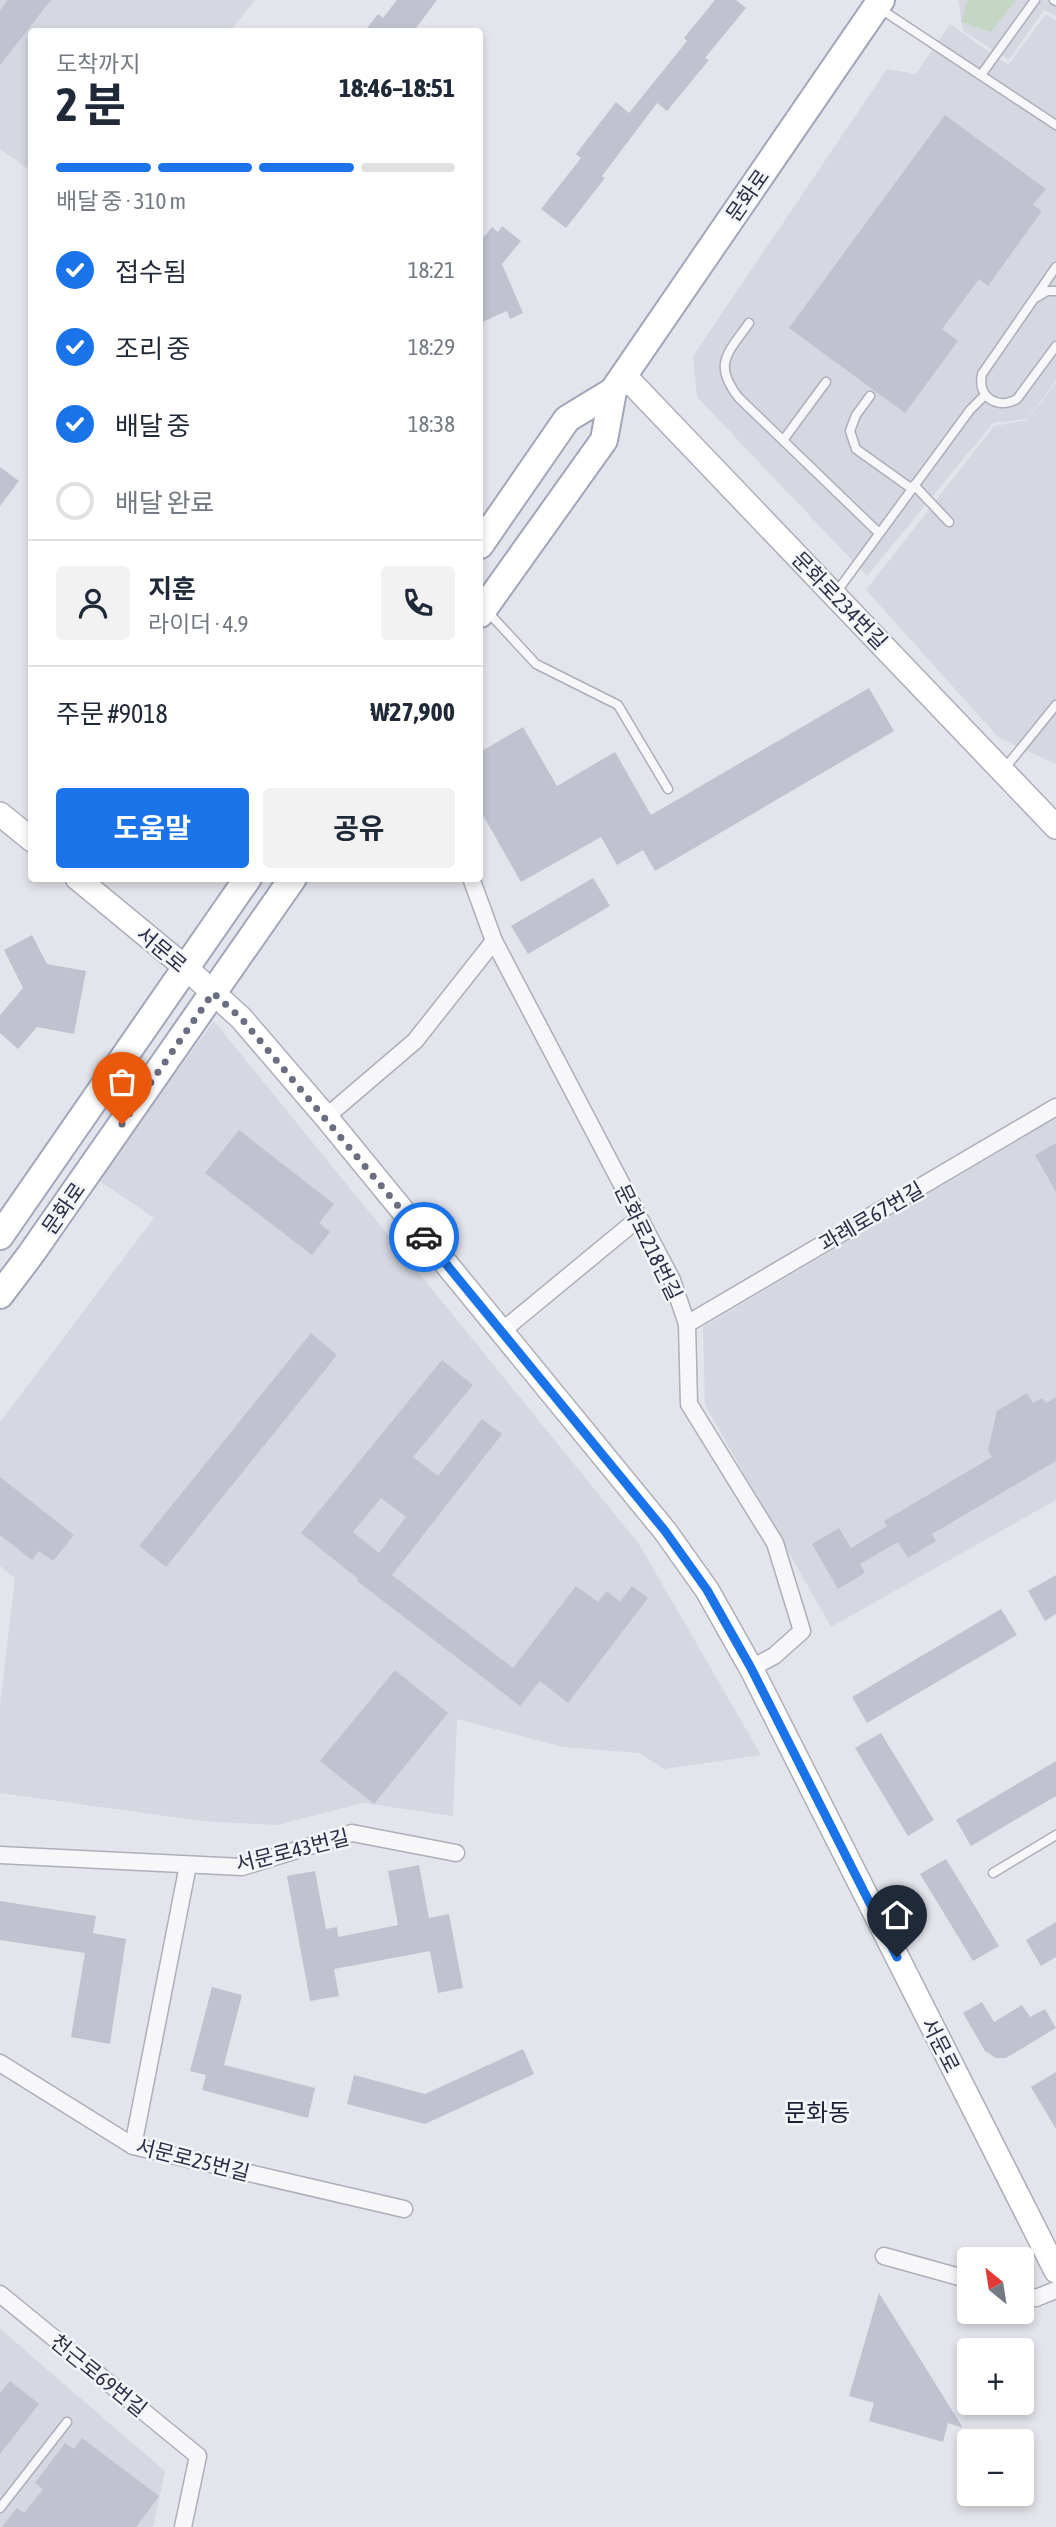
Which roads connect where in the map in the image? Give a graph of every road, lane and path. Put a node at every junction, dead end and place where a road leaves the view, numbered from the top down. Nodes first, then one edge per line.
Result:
1 (1035, 0) edge
2 (875, 2) edge
3 (981, 75) junction
4 (1056, 125) edge
5 (1056, 267) edge
6 (1056, 291) edge
7 (1034, 299) junction
8 (749, 323) dead end
9 (1056, 346) edge
10 (618, 382) junction
11 (826, 382) dead end
12 (985, 395) junction
13 (870, 396) dead end
14 (784, 439) junction
15 (913, 487) junction
16 (949, 522) dead end
17 (879, 533) junction
18 (483, 541) edge
19 (835, 594) junction
20 (483, 610) edge
21 (483, 612) edge
22 (1056, 705) edge
23 (1002, 771) junction
24 (668, 789) dead end
25 (0, 814) edge
26 (1056, 827) edge
27 (28, 838) edge
28 (82, 882) edge
29 (245, 882) edge
30 (290, 882) edge
31 (472, 882) edge
32 (494, 941) junction
33 (186, 968) junction
34 (213, 993) junction
35 (1056, 1107) edge
36 (326, 1117) junction
37 (639, 1218) junction
38 (0, 1236) edge
39 (0, 1295) edge
40 (687, 1324) junction
41 (502, 1331) junction
42 (751, 1668) junction
43 (1056, 1835) edge
44 (456, 1853) dead end
45 (0, 1855) edge
46 (188, 1865) junction
47 (993, 1873) dead end
48 (0, 2063) edge
49 (133, 2147) junction
50 (404, 2209) dead end
51 (884, 2256) dead end
52 (1056, 2272) edge
53 (957, 2276) edge
54 (1056, 2290) edge
55 (0, 2294) edge
56 (1034, 2297) edge
57 (67, 2422) dead end
58 (0, 2508) edge
59 (183, 2527) edge

1 - 3 lane
2 - 3 lane
2 - 10 main road, 문화로
3 - 4 lane
5 - 7 lane
6 - 7 lane
7 - 12 lane
8 - 14 lane
9 - 12 lane
10 - 18 main road, 문화로
10 - 19 main road, 문화로234번길
10 - 20 main road, 문화로
11 - 14 lane
12 - 15 lane
13 - 15 lane
14 - 17 lane
15 - 16 lane
15 - 17 lane
17 - 19 lane
19 - 23 main road, 문화로234번길
21 - 24 lane
22 - 23 lane
23 - 26 main road, 문화로234번길
25 - 27 main road
28 - 33 main road, 서문로
29 - 33 main road, 문화로
30 - 34 main road, 문화로
31 - 32 street, 문화로218번길
32 - 36 street
32 - 37 street, 문화로218번길
33 - 34 main road, 서문로
33 - 38 main road, 문화로
34 - 36 main road, 서문로
34 - 39 main road, 문화로
35 - 40 street, 과례로67번길
36 - 41 main road, 서문로
37 - 40 street, 문화로218번길
37 - 41 street
40 - 42 street, 문화로218번길
41 - 42 main road, 서문로
42 - 52 main road, 서문로
43 - 47 lane
44 - 46 street, 서문로43번길
45 - 46 street, 서문로43번길
46 - 49 street
48 - 49 street, 서문로25번길
49 - 50 street, 서문로25번길
51 - 53 street
54 - 56 street
55 - 59 street, 천근로69번길
57 - 58 lane

